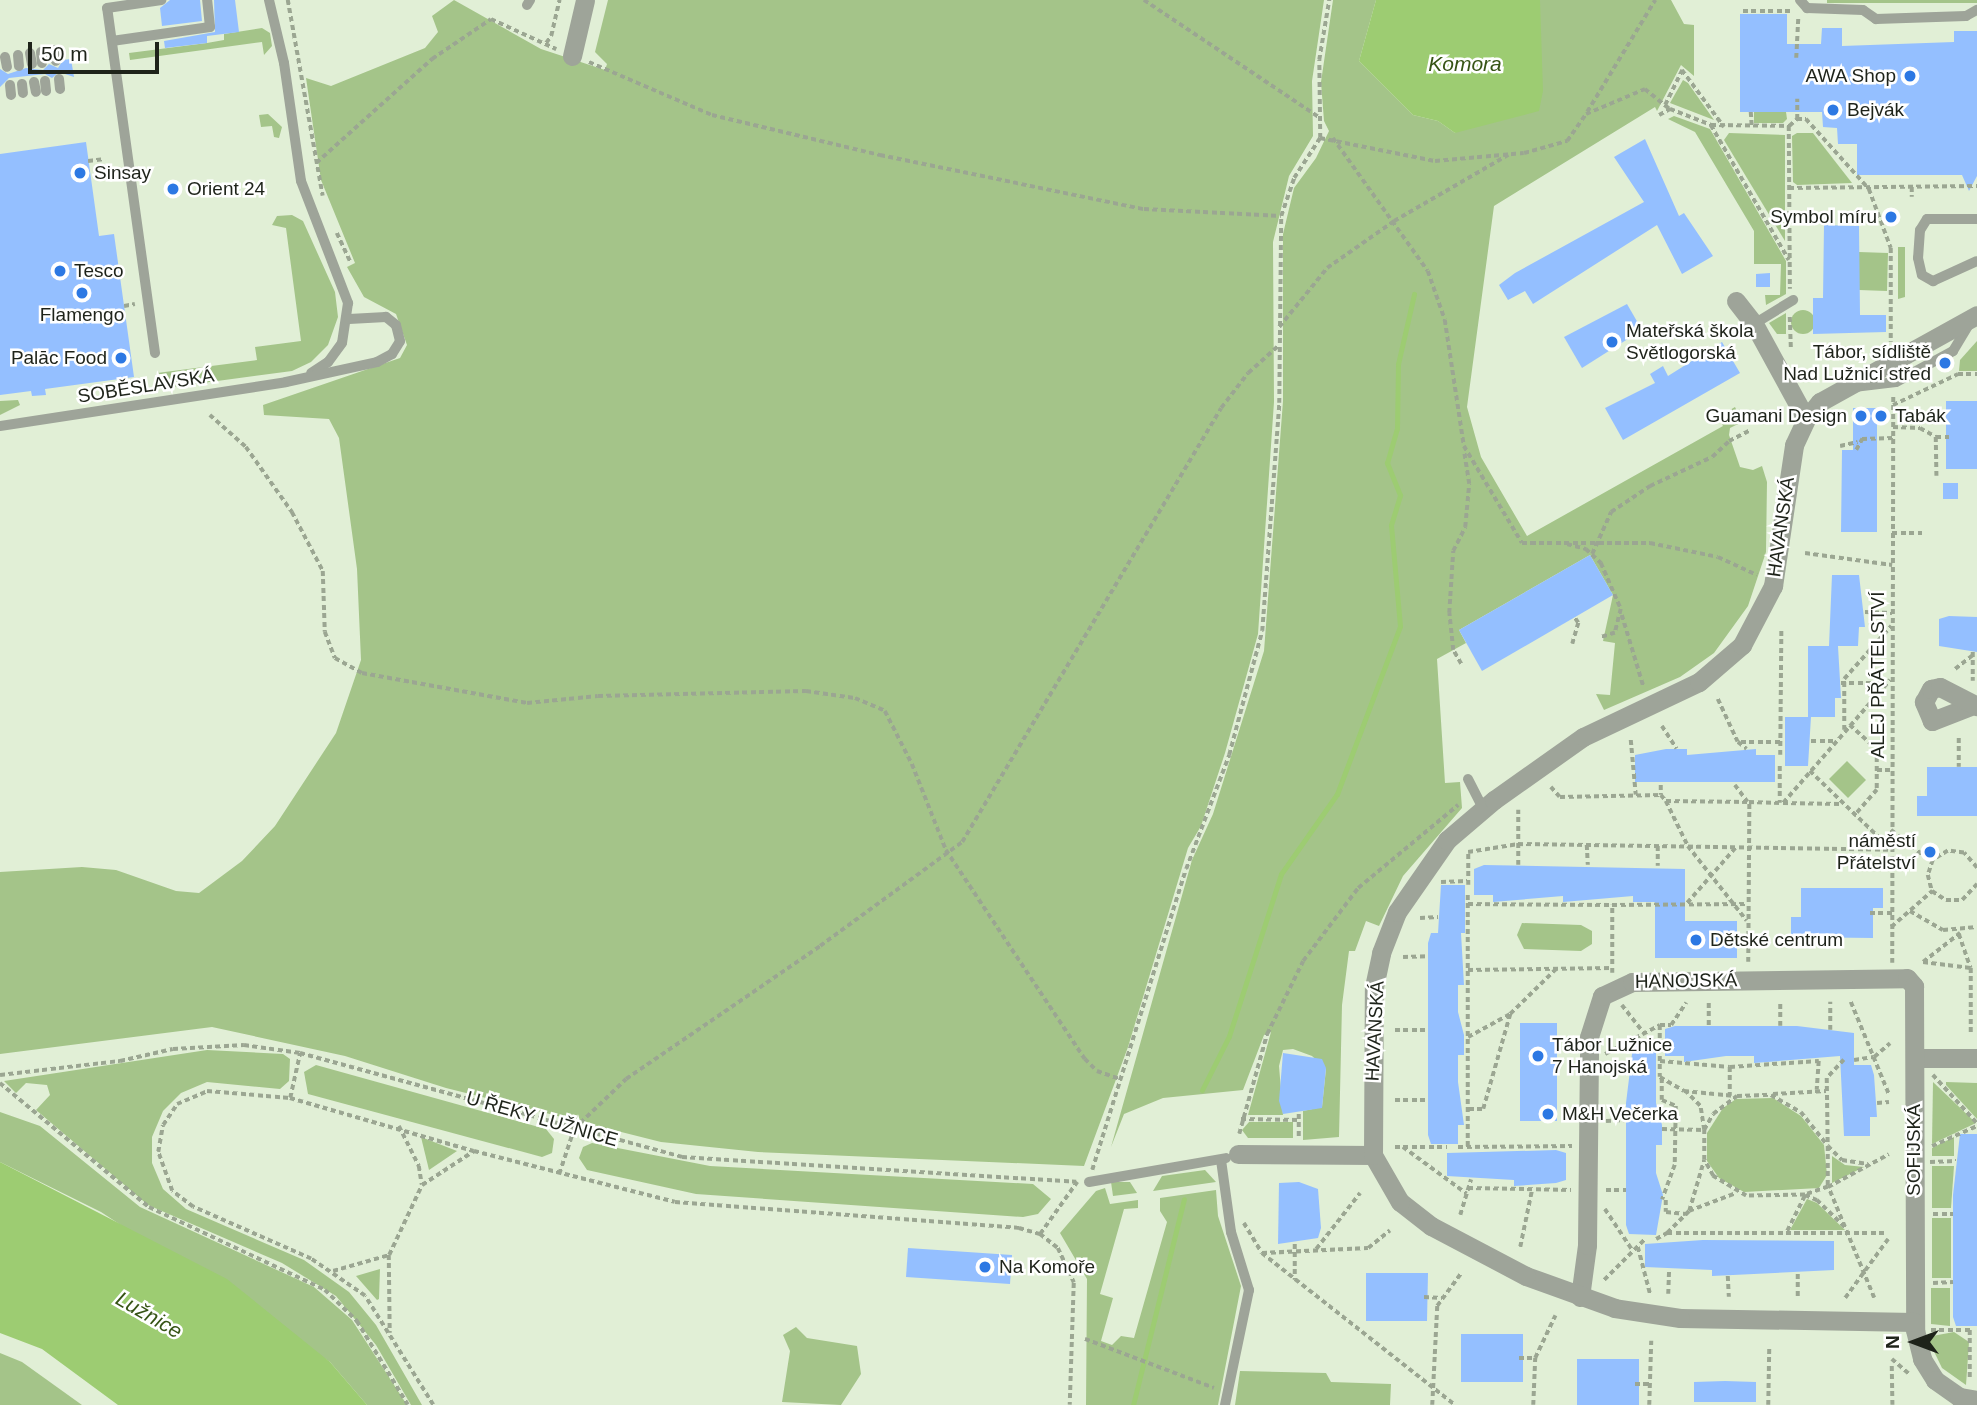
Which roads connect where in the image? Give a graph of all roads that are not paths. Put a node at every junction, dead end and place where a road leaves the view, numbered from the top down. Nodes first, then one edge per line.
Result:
1 (161, 0) edge
2 (207, 0) edge
3 (269, 0) edge
4 (585, 0) edge
5 (1804, 4) edge
6 (1977, 10) edge
7 (112, 41) junction
8 (54, 50) dead end
9 (572, 56) road end
10 (56, 61) dead end
11 (1977, 219) edge
12 (1977, 261) edge
13 (1792, 297) road end
14 (1736, 301) dead end
15 (1975, 316) edge
16 (349, 318) junction
17 (1754, 324) junction
18 (155, 353) dead end
19 (298, 379) junction
20 (1806, 419) junction
21 (0, 426) edge
22 (1468, 779) dead end
23 (1483, 809) junction
24 (1910, 980) joint
25 (1977, 1058) edge
26 (1922, 1063) junction
27 (1232, 1149) junction
28 (1373, 1155) junction
29 (1089, 1182) road end
30 (1580, 1297) junction
31 (1915, 1326) junction
32 (1974, 1400) edge
33 (1226, 1405) edge

1 - 7 lane
2 - 7 lane
3 - 16 lane
4 - 9 street
5 - 6 lane
7 - 18 lane
8 - 10 lane
11 - 12 lane
13 - 17 lane
14 - 17 street
15 - 20 street
16 - 19 lane
16 - 19 lane, SOBĚSLAVSKÁ
17 - 20 street
19 - 21 lane, SOBĚSLAVSKÁ
20 - 23 street, HAVANSKÁ
22 - 23 lane
23 - 28 street, HAVANSKÁ
24 - 26 street, SOFIJSKÁ
24 - 30 street, HANOJSKÁ
25 - 26 street
26 - 31 street, SOFIJSKÁ
27 - 28 street
27 - 29 lane
27 - 33 lane
28 - 30 street, HAVANSKÁ
30 - 31 street, HAVANSKÁ
31 - 32 street, SOFIJSKÁ

